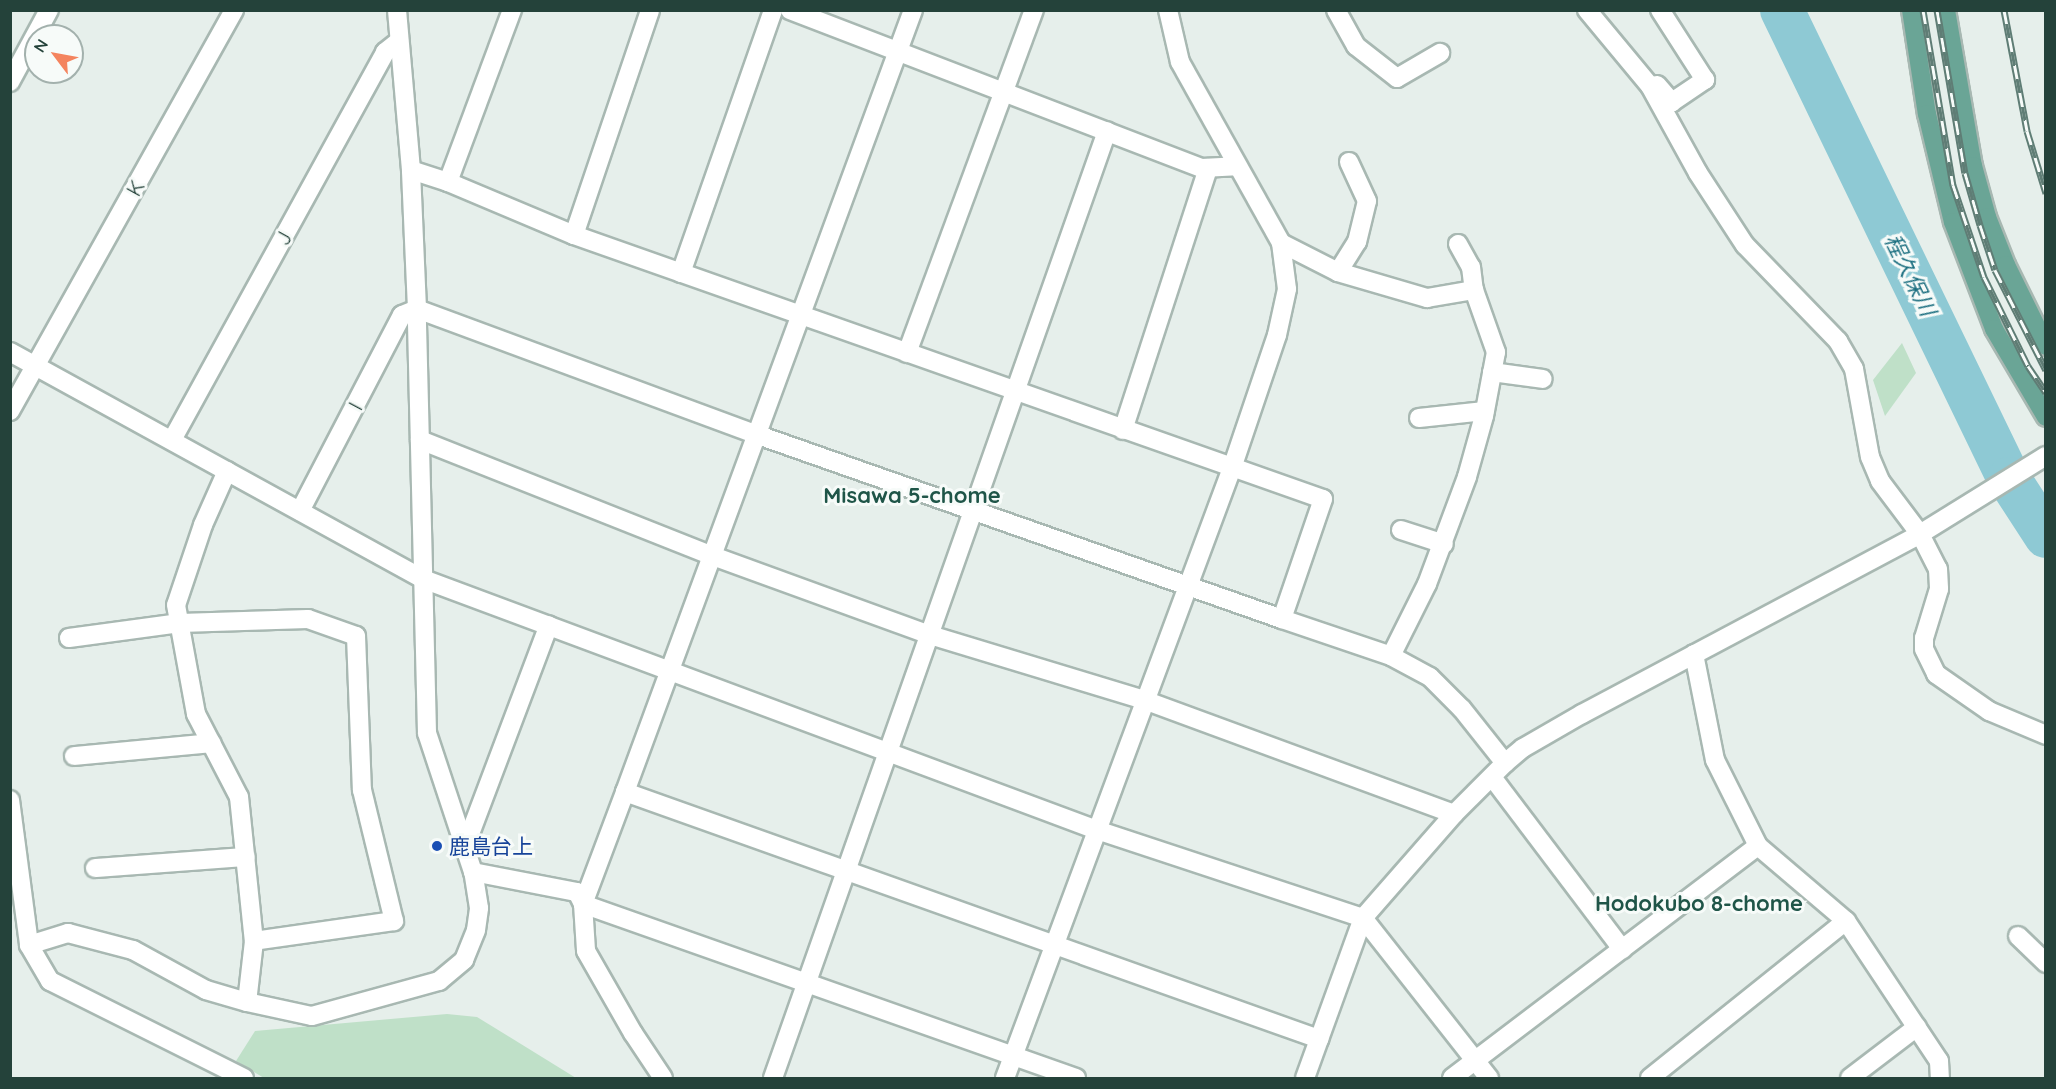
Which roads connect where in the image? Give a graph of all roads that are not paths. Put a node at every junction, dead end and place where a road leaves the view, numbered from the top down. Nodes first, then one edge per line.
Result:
1 (49, 10) edge
2 (234, 10) edge
3 (397, 10) edge
4 (512, 10) edge
5 (650, 10) edge
6 (773, 10) edge
7 (790, 10) edge
8 (913, 10) edge
9 (1034, 10) edge
10 (1168, 10) edge
11 (1336, 10) edge
12 (1660, 10) edge
13 (1911, 10) edge
14 (1946, 10) edge
15 (1589, 11) edge
16 (399, 40) junction
17 (899, 51) junction
18 (1440, 52) dead end
19 (10, 82) edge
20 (1650, 86) junction
21 (1004, 92) junction
22 (1107, 131) junction
23 (1349, 162) dead end
24 (1236, 166) junction
25 (1208, 168) junction
26 (411, 170) junction
27 (448, 182) junction
28 (574, 236) junction
29 (1281, 243) junction
30 (1458, 244) dead end
31 (1338, 272) junction
32 (681, 273) junction
33 (1474, 290) junction
34 (417, 309) junction
35 (802, 316) junction
36 (2046, 346) edge
37 (10, 352) edge
38 (907, 353) junction
39 (36, 366) junction
40 (1492, 372) junction
41 (1543, 379) dead end
42 (1016, 391) junction
43 (10, 411) edge
44 (1485, 411) junction
45 (2046, 417) edge
46 (1419, 418) dead end
47 (1123, 430) junction
48 (758, 435) junction
49 (172, 440) junction
50 (420, 440) junction
51 (2046, 456) edge
52 (1232, 468) junction
53 (227, 471) junction
54 (974, 510) junction
55 (300, 511) junction
56 (1401, 530) dead end
57 (1920, 534) junction
58 (1444, 544) junction
59 (713, 556) junction
60 (423, 579) junction
61 (1188, 585) junction
62 (1282, 619) junction
63 (180, 623) junction
64 (549, 625) junction
65 (930, 635) junction
66 (69, 638) dead end
67 (1694, 654) junction
68 (1391, 656) junction
69 (670, 671) junction
70 (1144, 700) junction
71 (2046, 735) edge
72 (211, 743) junction
73 (888, 752) junction
74 (74, 756) dead end
75 (1505, 763) junction
76 (1492, 777) junction
77 (625, 792) junction
78 (10, 800) edge
79 (1454, 814) junction
80 (1097, 830) junction
81 (1758, 846) junction
82 (465, 847) junction
83 (246, 857) junction
84 (96, 868) dead end
85 (846, 871) junction
86 (473, 872) junction
87 (583, 903) junction
88 (1363, 918) junction
89 (1845, 921) junction
90 (2018, 936) dead end
91 (254, 941) junction
92 (29, 945) junction
93 (1054, 946) junction
94 (1622, 949) junction
95 (2046, 963) edge
96 (807, 983) junction
97 (247, 1002) junction
98 (1917, 1027) junction
99 (1319, 1039) junction
100 (1013, 1056) junction
101 (1476, 1061) junction
102 (243, 1078) edge
103 (663, 1078) edge
104 (773, 1078) edge
105 (1005, 1078) edge
106 (1076, 1078) edge
107 (1305, 1078) edge
108 (1452, 1078) edge
109 (1489, 1078) edge
110 (1650, 1078) edge
111 (1850, 1078) edge
112 (1940, 1078) edge

1 - 19 street
2 - 39 street, K
3 - 16 street
4 - 27 street
5 - 28 street
6 - 32 street
7 - 17 street
8 - 17 street
9 - 21 street
10 - 24 street
11 - 18 street
12 - 20 street
13 - 45 main road
14 - 36 main road
15 - 20 street
16 - 26 street
16 - 49 street, J
17 - 21 street
17 - 35 street
20 - 57 street
21 - 22 street
21 - 38 street
22 - 25 street
22 - 42 street
23 - 31 street
24 - 25 street
24 - 29 street
25 - 47 street
26 - 27 street
26 - 34 street
27 - 28 street
28 - 32 street
29 - 31 street
29 - 52 street
30 - 33 street
31 - 33 street
32 - 35 street
33 - 40 street
34 - 48 street
34 - 50 street
34 - 55 street, I
35 - 38 street
35 - 48 street
37 - 39 street
38 - 42 street
39 - 43 street, K
39 - 49 street
40 - 41 street
40 - 44 street
42 - 47 street
42 - 54 street
44 - 46 street
44 - 58 street
47 - 52 street
48 - 54 street
48 - 59 street
49 - 53 street
50 - 59 street
50 - 60 street
51 - 57 street
52 - 61 street
52 - 62 street
53 - 55 street
53 - 63 street
54 - 61 street
54 - 65 street
55 - 60 street
56 - 58 street
57 - 67 street
57 - 71 street
58 - 68 street
59 - 65 street
59 - 69 street
60 - 64 street
60 - 82 street
61 - 62 street
61 - 70 street
62 - 68 street
63 - 66 street
63 - 72 street
63 - 91 street
64 - 69 street
64 - 82 street
65 - 70 street
65 - 73 street
67 - 75 street
67 - 81 street
68 - 75 street
69 - 73 street
69 - 77 street
70 - 79 street
70 - 80 street
72 - 74 street
72 - 83 street
73 - 80 street
73 - 85 street
75 - 76 street
76 - 79 street
76 - 94 street
77 - 85 street
77 - 87 street
78 - 92 street
79 - 88 street
80 - 88 street
80 - 93 street
81 - 89 street
81 - 94 street
82 - 86 street
83 - 84 street
83 - 91 street
85 - 93 street
85 - 96 street
86 - 87 street
86 - 97 street
87 - 96 street
87 - 103 street
88 - 99 street
88 - 101 street
89 - 98 street
89 - 110 street
90 - 95 street
91 - 97 street
92 - 97 street
92 - 102 street
93 - 99 street
93 - 100 street
94 - 101 street
96 - 100 street
96 - 104 street
98 - 111 street
98 - 112 street
99 - 107 street
100 - 105 street
100 - 106 street
101 - 108 street
101 - 109 street

